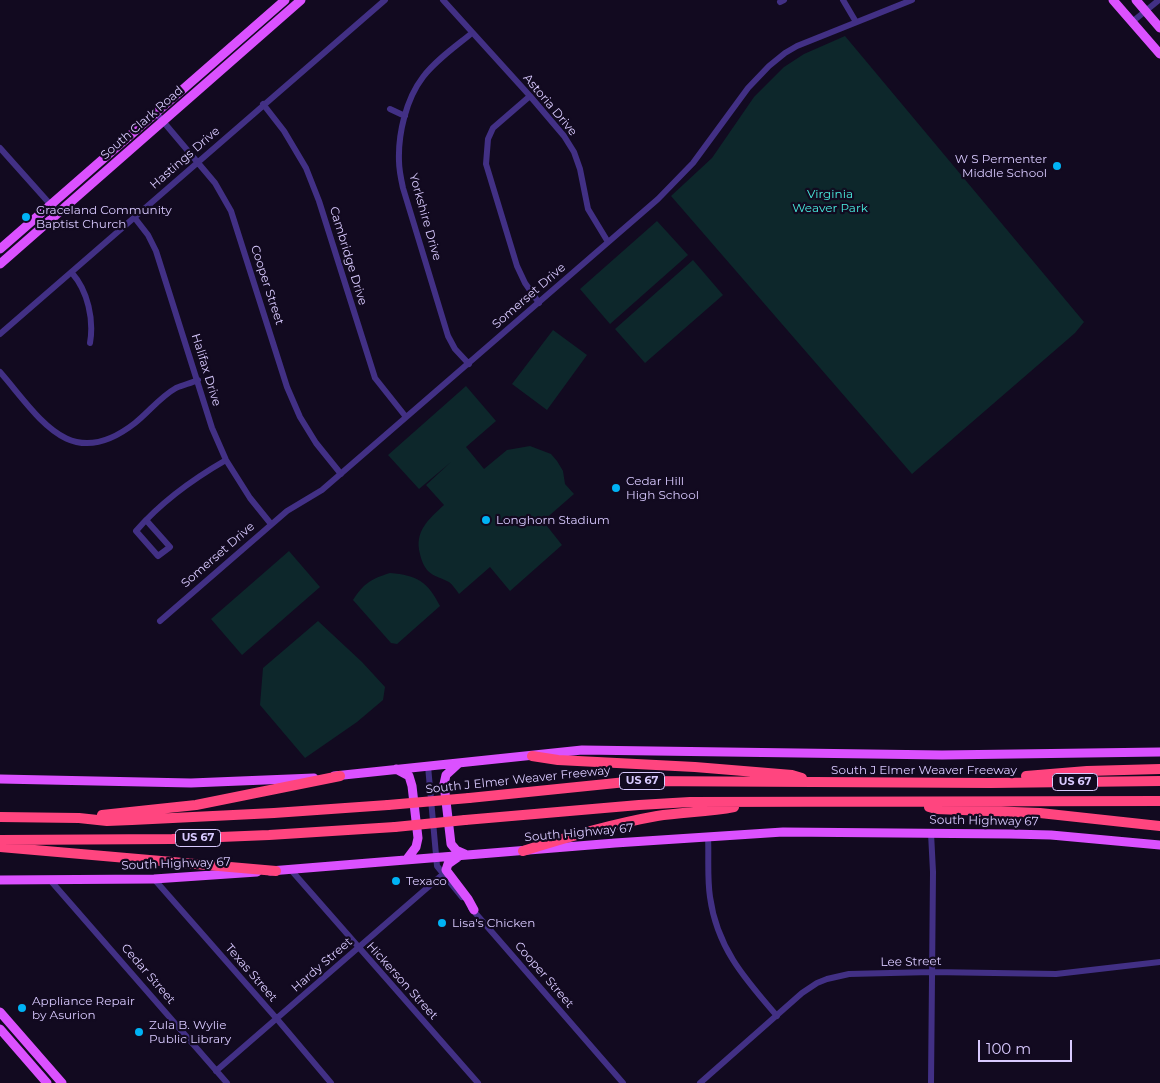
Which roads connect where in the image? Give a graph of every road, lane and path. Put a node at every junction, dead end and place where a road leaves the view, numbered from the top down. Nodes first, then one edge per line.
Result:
1 (285, 0) edge
2 (301, 0) edge
3 (385, 0) edge
4 (443, 0) edge
5 (843, 0) edge
6 (912, 0) edge
7 (1113, 0) edge
8 (1136, 0) edge
9 (1159, 0) edge
10 (1145, 11) junction
11 (856, 22) junction
12 (1132, 22) junction
13 (1160, 28) edge
14 (472, 33) junction
15 (1160, 53) edge
16 (530, 96) junction
17 (263, 104) junction
18 (390, 109) dead end
19 (156, 113) junction
20 (406, 116) junction
21 (163, 121) junction
22 (0, 148) edge
23 (199, 162) junction
24 (51, 204) junction
25 (58, 213) junction
26 (134, 217) junction
27 (608, 242) junction
28 (0, 248) edge
29 (0, 264) edge
30 (72, 273) junction
31 (538, 303) junction
32 (0, 334) edge
33 (90, 343) dead end
34 (469, 364) junction
35 (0, 372) edge
36 (198, 380) junction
37 (406, 417) junction
38 (226, 460) junction
39 (341, 474) junction
40 (146, 520) junction
41 (271, 524) junction
42 (160, 621) dead end
43 (1160, 752) edge
44 (532, 756) junction
45 (458, 764) junction
46 (428, 766) junction
47 (396, 769) junction
48 (1160, 769) edge
49 (340, 776) junction
50 (0, 779) edge
51 (1160, 781) edge
52 (817, 782) junction
53 (991, 783) junction
54 (761, 801) junction
55 (908, 802) junction
56 (1160, 802) edge
57 (0, 817) edge
58 (80, 818) junction
59 (1160, 826) edge
60 (931, 833) junction
61 (708, 836) junction
62 (0, 840) edge
63 (1160, 844) edge
64 (0, 847) edge
65 (523, 851) junction
66 (466, 855) junction
67 (435, 858) junction
68 (406, 859) junction
69 (291, 870) junction
70 (276, 871) junction
71 (442, 875) junction
72 (154, 879) junction
73 (0, 880) edge
74 (50, 880) junction
75 (474, 910) junction
76 (358, 948) junction
77 (1160, 962) edge
78 (932, 972) junction
79 (0, 1012) edge
80 (777, 1016) junction
81 (277, 1019) junction
82 (0, 1029) edge
83 (216, 1070) junction
84 (47, 1083) edge
85 (62, 1083) edge
86 (227, 1083) edge
87 (331, 1083) edge
88 (478, 1083) edge
89 (623, 1083) edge
90 (700, 1083) edge
91 (931, 1083) edge

1 - 19 main road, South Clark Road
2 - 21 main road, South Clark Road
3 - 17 street, Hastings Drive
4 - 14 street, Astoria Drive
5 - 11 street
6 - 11 street, Somerset Drive
7 - 12 main road
8 - 10 main road
9 - 10 street
10 - 12 street
10 - 13 main road
11 - 27 street, Somerset Drive
12 - 15 main road
14 - 16 street, Astoria Drive
14 - 20 street, Yorkshire Drive
16 - 27 street, Astoria Drive
16 - 31 street
17 - 23 street, Hastings Drive
17 - 37 street, Cambridge Drive
18 - 20 street
19 - 21 street, Cooper Street
19 - 24 main road, South Clark Road
20 - 34 street, Yorkshire Drive
21 - 23 street, Cooper Street
21 - 25 main road, South Clark Road
22 - 24 street
23 - 26 street, Hastings Drive
23 - 39 street, Cooper Street
24 - 25 street
24 - 28 main road, South Clark Road
25 - 29 main road, South Clark Road
26 - 30 street, Hastings Drive
26 - 36 street, Halifax Drive
27 - 31 street, Somerset Drive
30 - 32 street, Hastings Drive
30 - 33 street
31 - 34 street, Somerset Drive
34 - 37 street, Somerset Drive
35 - 36 street
36 - 38 street, Halifax Drive
37 - 39 street, Somerset Drive
38 - 40 street
38 - 41 street, Halifax Drive
39 - 41 street, Somerset Drive
40 - 40 street
41 - 42 street, Somerset Drive
43 - 44 main road
44 - 45 main road
44 - 52 highway
45 - 46 main road
45 - 66 main road
46 - 47 main road
46 - 67 street, Cooper Street
47 - 49 main road
47 - 68 main road
48 - 53 highway
49 - 50 main road
49 - 58 highway
51 - 53 highway, South J Elmer Weaver Freeway / US 67
52 - 53 highway, South J Elmer Weaver Freeway / US 67
52 - 58 highway, South J Elmer Weaver Freeway / US 67, bridge
54 - 55 highway, US 67
54 - 62 highway, US 67, bridge
54 - 65 highway
55 - 56 highway, US 67
55 - 59 highway
57 - 58 highway, South J Elmer Weaver Freeway / US 67
60 - 61 main road, South Highway 67
60 - 63 main road, South Highway 67
60 - 78 street
61 - 65 main road, South Highway 67
61 - 80 street
64 - 70 highway
65 - 66 main road, South Highway 67
66 - 67 main road, South Highway 67
66 - 75 main road
67 - 68 main road, South Highway 67
67 - 71 street, Cooper Street
68 - 69 main road, South Highway 67
69 - 70 main road, South Highway 67
69 - 76 street, Hickerson Street
70 - 72 main road, South Highway 67
71 - 75 street, Cooper Street
71 - 76 street, Hardy Street
72 - 74 main road, South Highway 67
72 - 81 street, Texas Street
73 - 74 main road, South Highway 67
74 - 83 street, Cedar Street
75 - 89 street, Cooper Street
76 - 81 street, Hardy Street
76 - 88 street, Hickerson Street
77 - 78 street, Lee Street
78 - 80 street, Lee Street
78 - 91 street
79 - 85 main road
80 - 90 street, Lee Street
81 - 83 street, Hardy Street
81 - 87 street, Texas Street
82 - 84 main road
83 - 86 street, Cedar Street

